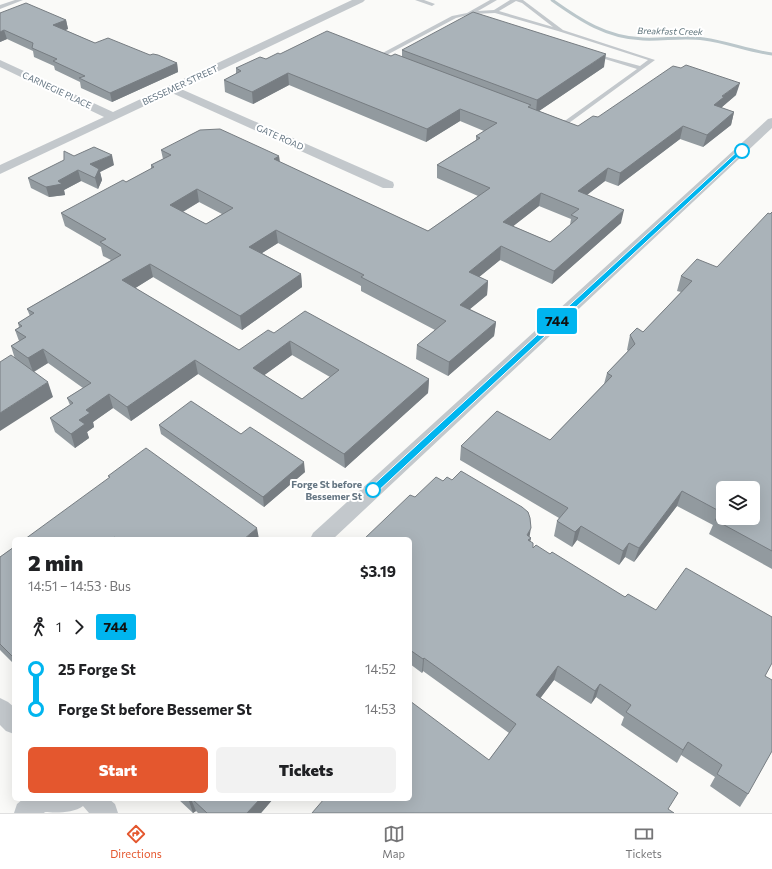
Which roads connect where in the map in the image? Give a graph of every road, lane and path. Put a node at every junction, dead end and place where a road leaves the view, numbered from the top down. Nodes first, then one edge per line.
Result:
1 (20, 0) edge
2 (360, 0) edge
3 (418, 0) edge
4 (494, 0) edge
5 (514, 0) edge
6 (518, 0) edge
7 (432, 4) dead end
8 (0, 8) edge
9 (495, 11) junction
10 (524, 12) junction
11 (469, 14) junction
12 (484, 19) edge
13 (561, 31) junction
14 (588, 52) edge
15 (386, 60) edge
16 (0, 63) edge
17 (641, 68) junction
18 (172, 89) junction
19 (114, 117) junction
20 (547, 120) edge
21 (772, 122) edge
22 (0, 170) edge
23 (388, 186) dead end
24 (322, 537) edge
25 (0, 709) edge
26 (12, 721) edge
27 (39, 801) edge
28 (50, 801) edge
29 (69, 801) edge
30 (94, 801) edge
31 (26, 813) edge
32 (106, 813) edge

1 - 8 lane
2 - 18 street, BESSEMER STREET
3 - 7 lane
4 - 11 lane
5 - 9 lane
6 - 10 lane
9 - 10 lane
9 - 11 lane
10 - 13 lane
10 - 13 lane
11 - 12 lane
11 - 15 lane
13 - 17 lane
14 - 17 lane
16 - 19 street, CARNEGIE PLACE
17 - 20 lane
18 - 19 street, BESSEMER STREET
18 - 23 street, GATE ROAD
19 - 22 street, BESSEMER STREET
21 - 24 street
25 - 26 street
27 - 31 street
28 - 29 street
30 - 32 street

